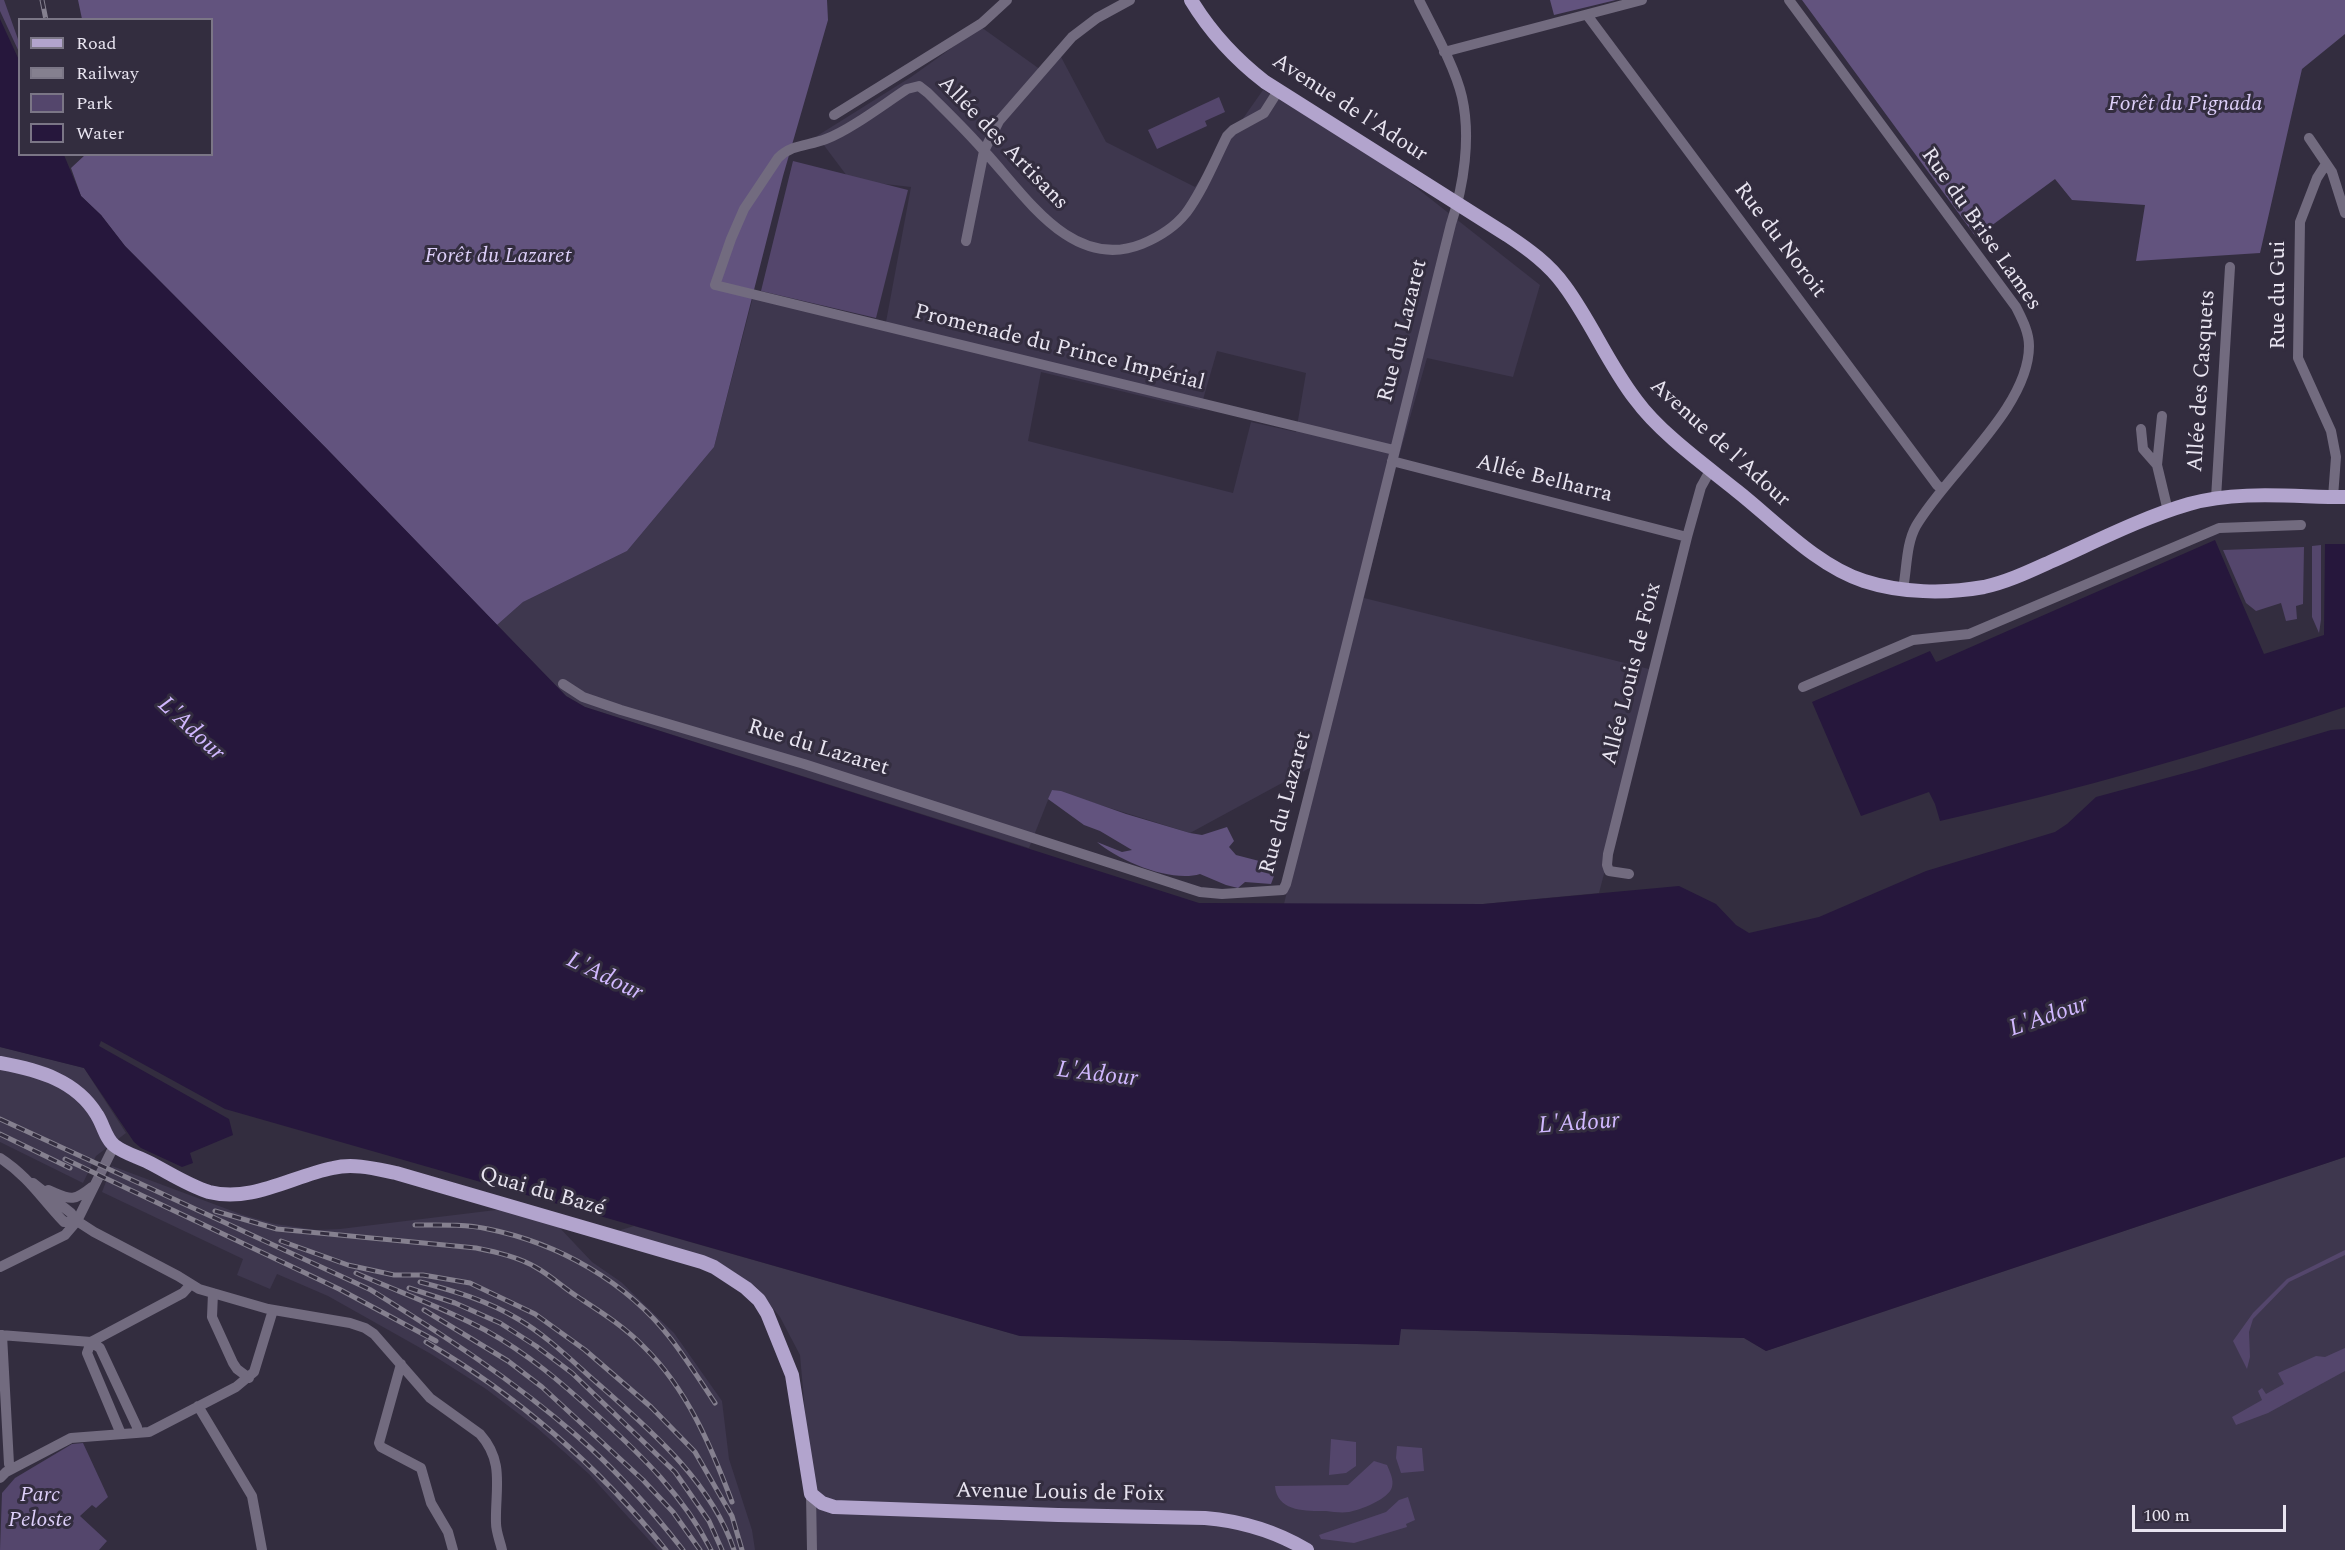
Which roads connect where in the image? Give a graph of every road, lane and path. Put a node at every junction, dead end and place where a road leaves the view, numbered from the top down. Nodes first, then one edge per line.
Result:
1 (1007, 0) edge
2 (1130, 0) edge
3 (1191, 0) edge
4 (1419, 0) edge
5 (1642, 0) edge
6 (1789, 0) edge
7 (1587, 15) junction
8 (1444, 52) junction
9 (1278, 91) junction
10 (834, 115) dead end
11 (2309, 138) dead end
12 (984, 151) junction
13 (2326, 164) junction
14 (1458, 203) junction
15 (2345, 213) edge
16 (966, 241) dead end
17 (2230, 267) dead end
18 (715, 285) joint
19 (2162, 416) dead end
20 (2141, 429) dead end
21 (1393, 456) junction
22 (2157, 465) junction
23 (1711, 469) junction
24 (1942, 489) junction
25 (2339, 497) edge
26 (2216, 498) junction
27 (2168, 511) junction
28 (2301, 525) dead end
29 (1687, 537) junction
30 (1903, 589) junction
31 (563, 684) dead end
32 (1803, 687) dead end
33 (1629, 874) dead end
34 (0, 1063) edge
35 (114, 1146) junction
36 (0, 1158) edge
37 (33, 1183) junction
38 (94, 1185) junction
39 (77, 1221) junction
40 (0, 1267) edge
41 (192, 1284) junction
42 (213, 1293) junction
43 (273, 1310) junction
44 (1, 1335) edge
45 (91, 1342) junction
46 (401, 1364) junction
47 (249, 1378) junction
48 (198, 1406) junction
49 (137, 1433) junction
50 (121, 1434) junction
51 (11, 1469) junction
52 (0, 1478) edge
53 (811, 1494) junction
54 (262, 1550) edge
55 (453, 1550) edge
56 (502, 1550) edge
57 (812, 1550) edge
58 (1307, 1550) edge

1 - 10 street
2 - 12 street
3 - 9 main road, Avenue de l'Adour
4 - 8 street, Rue du Lazaret
5 - 7 street
6 - 24 street, Rue du Brise Lames
7 - 8 street
7 - 24 street, Rue du Noroit
8 - 14 street, Rue du Lazaret
9 - 12 street, Allée des Artisans
9 - 14 main road, Avenue de l'Adour
11 - 13 street
12 - 16 street
12 - 18 street, Allée des Artisans
13 - 15 street
13 - 25 street, Rue du Gui
14 - 21 street, Rue du Lazaret
14 - 23 main road, Avenue de l'Adour
17 - 26 street, Allée des Casquets
18 - 21 street, Promenade du Prince Impérial
19 - 22 street
20 - 22 street
21 - 29 street, Allée Belharra
21 - 31 street, Rue du Lazaret
22 - 27 street
23 - 29 street, Allée Louis de Foix
23 - 30 main road, Avenue de l'Adour
24 - 30 street, Rue du Brise Lames
25 - 26 main road, Avenue de l'Adour
26 - 27 main road, Avenue de l'Adour
27 - 30 main road, Avenue de l'Adour
28 - 32 street
29 - 33 street, Allée Louis de Foix
34 - 35 main road
35 - 38 street
35 - 53 main road, Quai du Bazé
36 - 37 street
37 - 38 street
37 - 39 street
38 - 39 street
39 - 40 street
39 - 41 street
41 - 42 street
41 - 45 street
42 - 43 street
42 - 47 street
43 - 46 street
43 - 47 street
44 - 45 street
44 - 51 street
45 - 49 street
45 - 50 street
46 - 55 street
46 - 56 street
47 - 48 street
48 - 49 street
48 - 54 street
49 - 50 street
50 - 51 street
51 - 52 street
53 - 57 street
53 - 58 main road, Avenue Louis de Foix

